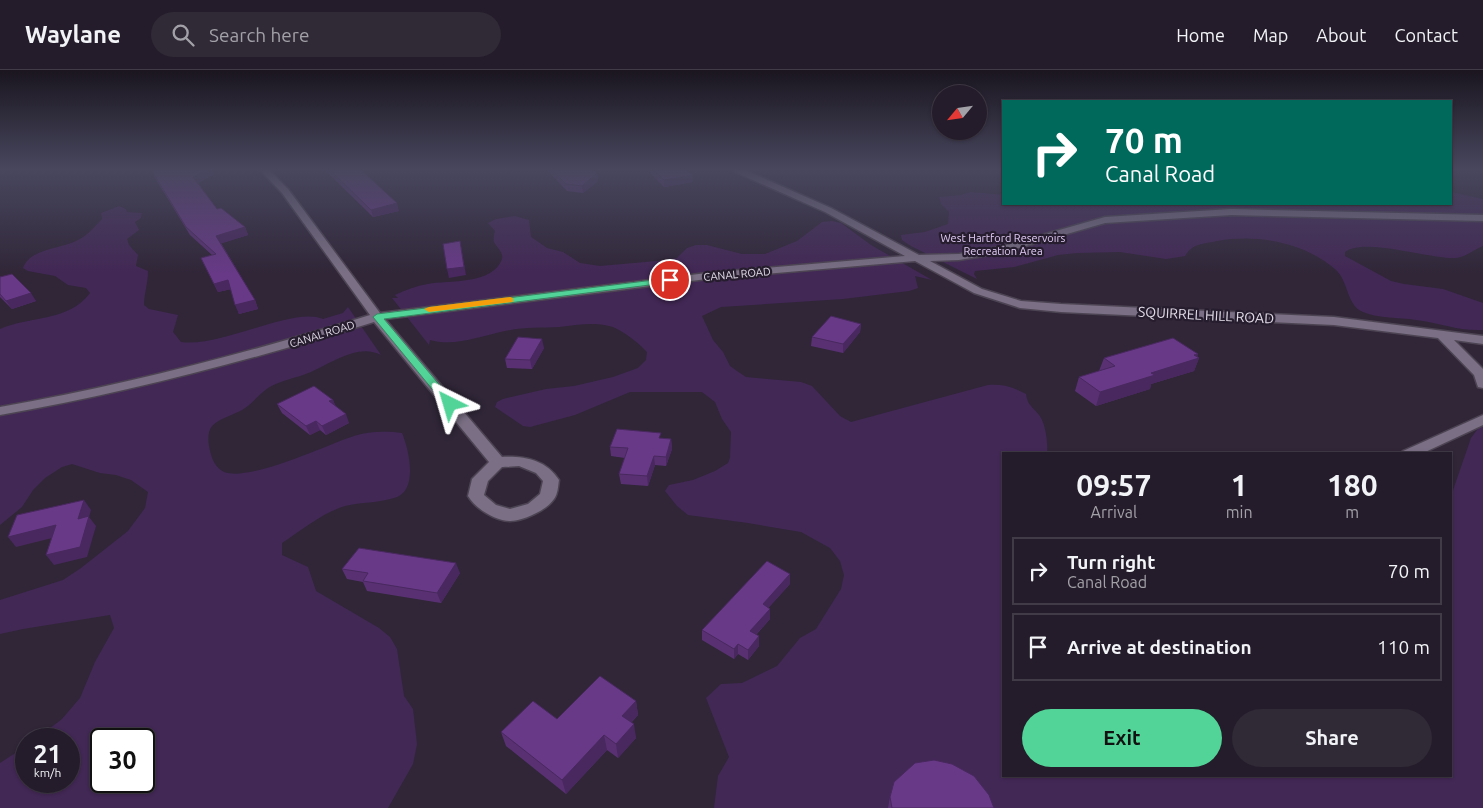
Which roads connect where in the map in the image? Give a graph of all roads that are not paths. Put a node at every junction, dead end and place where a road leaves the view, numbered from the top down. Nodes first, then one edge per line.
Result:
1 (295, 204) edge
2 (815, 204) edge
3 (1483, 218) edge
4 (916, 258) junction
5 (377, 317) junction
6 (1443, 336) junction
7 (1483, 340) edge
8 (1483, 384) edge
9 (0, 411) edge
10 (1483, 419) edge
11 (1412, 452) edge
12 (498, 462) dead end

1 - 5 street
2 - 4 street, SQUIRREL HILL ROAD
3 - 4 street, CANAL ROAD
4 - 5 street, CANAL ROAD
4 - 6 street, SQUIRREL HILL ROAD
5 - 9 street, CANAL ROAD
5 - 12 street
6 - 7 street, SQUIRREL HILL ROAD
6 - 8 street
10 - 11 street

